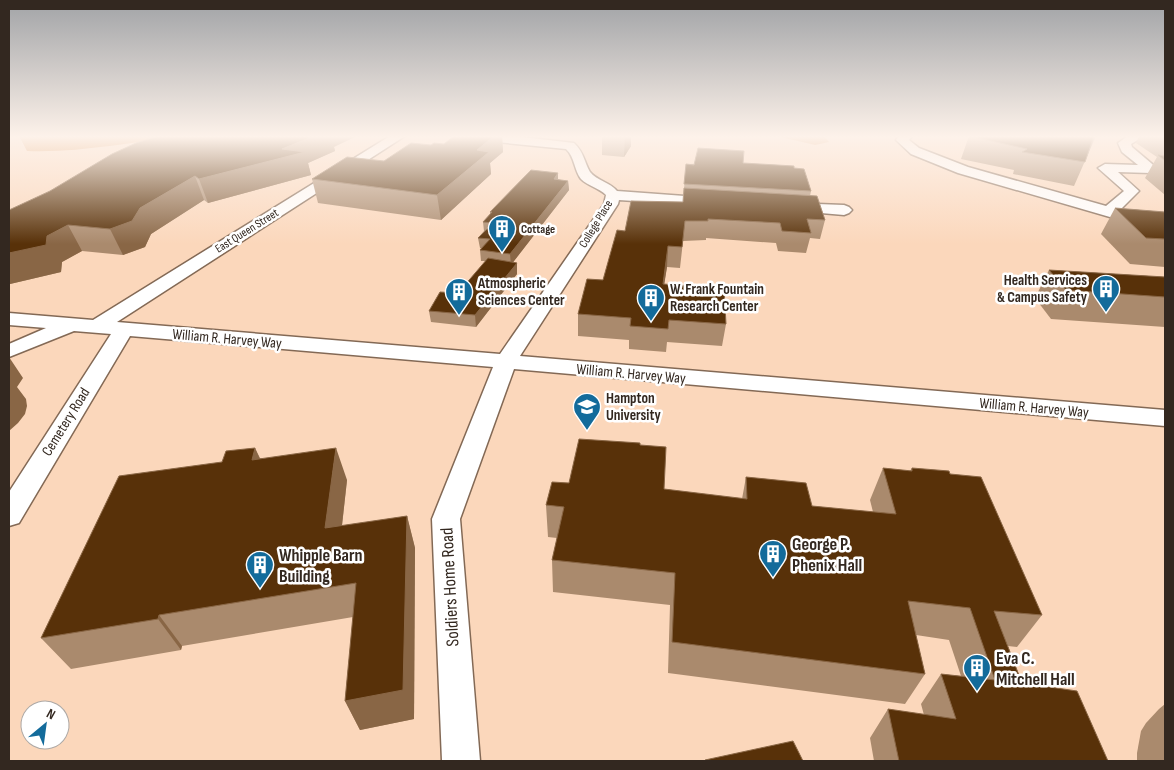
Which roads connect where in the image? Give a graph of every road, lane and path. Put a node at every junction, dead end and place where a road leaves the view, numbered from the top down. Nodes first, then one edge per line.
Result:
1 (342, 172) edge
2 (585, 172) edge
3 (971, 172) edge
4 (1110, 172) edge
5 (613, 195) junction
6 (724, 202) edge
7 (772, 206) edge
8 (844, 210) dead end
9 (1109, 212) junction
10 (1165, 228) edge
11 (9, 319) edge
12 (71, 324) junction
13 (96, 327) junction
14 (124, 329) junction
15 (9, 351) edge
16 (505, 363) junction
17 (1165, 418) edge
18 (9, 515) edge
19 (461, 761) edge

1 - 13 street, East Queen Street
2 - 5 street, College Place
3 - 9 street
4 - 9 street
5 - 6 street
5 - 16 street, College Place
7 - 8 street
9 - 10 street
11 - 12 street, William R. Harvey Way
12 - 13 street, William R. Harvey Way
12 - 15 street
13 - 14 street, William R. Harvey Way
14 - 16 street, William R. Harvey Way
14 - 18 street, Cemetery Road
16 - 17 street, William R. Harvey Way
16 - 19 street, Soldiers Home Road

